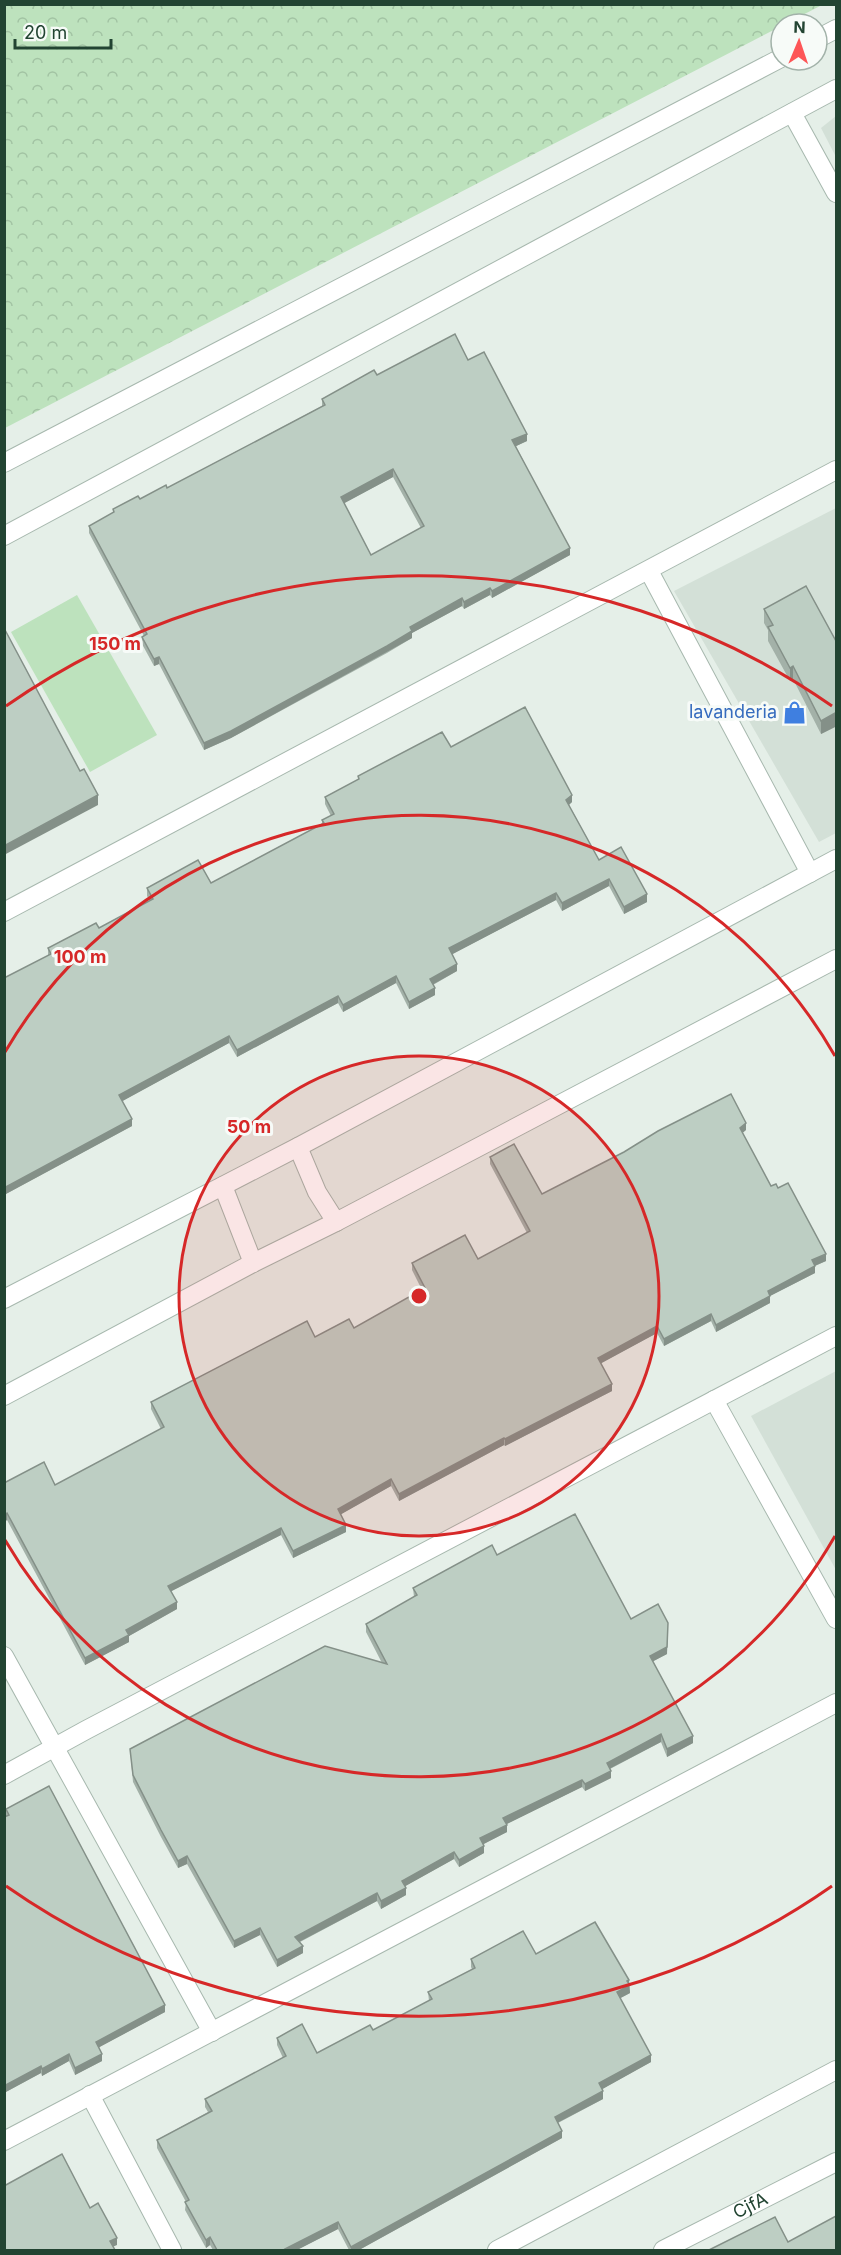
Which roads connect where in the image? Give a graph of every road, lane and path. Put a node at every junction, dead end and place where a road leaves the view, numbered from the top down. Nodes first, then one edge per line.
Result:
1 (769, 64) edge
2 (837, 89) edge
3 (792, 112) junction
4 (837, 193) edge
5 (4, 463) edge
6 (837, 470) edge
7 (4, 536) edge
8 (649, 571) junction
9 (837, 859) edge
10 (810, 873) junction
11 (4, 912) edge
12 (837, 959) edge
13 (298, 1147) junction
14 (223, 1186) junction
15 (336, 1222) junction
16 (253, 1263) junction
17 (4, 1299) edge
18 (837, 1336) edge
19 (4, 1396) edge
20 (714, 1400) junction
21 (837, 1619) edge
22 (4, 1656) edge
23 (837, 1703) edge
24 (55, 1748) junction
25 (4, 1775) edge
26 (212, 2032) junction
27 (837, 2070) edge
28 (90, 2095) junction
29 (4, 2141) edge
30 (837, 2162) edge
31 (172, 2250) edge
32 (497, 2250) edge
33 (663, 2250) edge

1 - 5 street
2 - 3 street
3 - 4 street
3 - 7 street
6 - 8 street
8 - 10 street
8 - 11 street
9 - 10 street
10 - 13 street
12 - 15 street
13 - 14 street
13 - 15 street
14 - 16 street
14 - 17 street
15 - 16 street
16 - 19 street
18 - 20 street
20 - 21 street
20 - 24 street
22 - 24 street
23 - 26 street
24 - 25 street
24 - 26 street
26 - 28 street
27 - 32 street
28 - 29 street
28 - 31 street
30 - 33 street, CjfA

